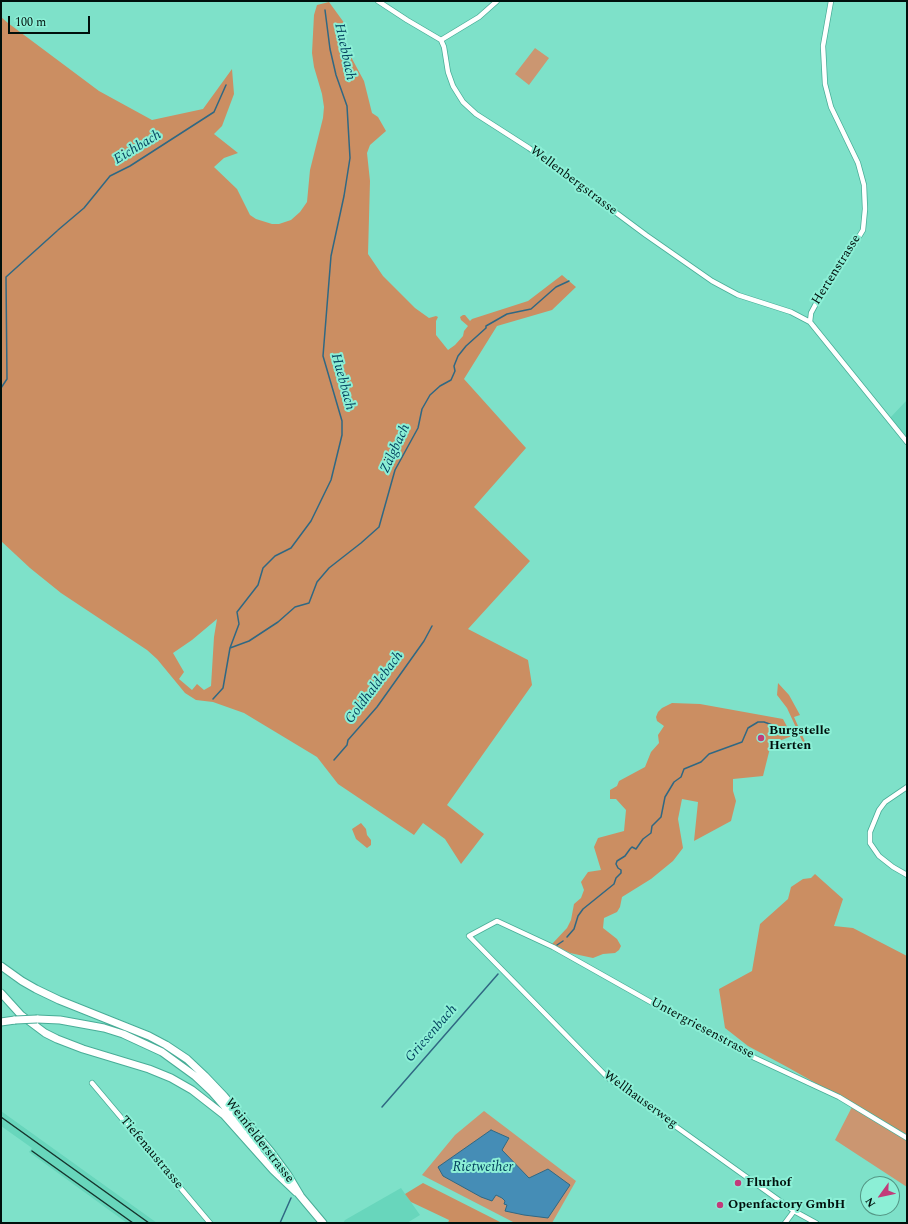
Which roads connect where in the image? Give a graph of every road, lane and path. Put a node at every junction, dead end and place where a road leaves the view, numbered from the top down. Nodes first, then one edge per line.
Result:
1 (378, 1) edge
2 (497, 1) edge
3 (831, 1) edge
4 (441, 40) junction
5 (810, 322) junction
6 (907, 442) edge
7 (907, 787) edge
8 (907, 875) edge
9 (469, 936) joint
10 (1, 966) edge
11 (1, 993) edge
12 (1, 1022) edge
13 (92, 1083) dead end
14 (907, 1138) edge
15 (300, 1195) junction
16 (794, 1210) junction
17 (210, 1223) edge
18 (323, 1223) edge
19 (784, 1223) edge
20 (816, 1223) edge

1 - 4 street
2 - 4 street
3 - 5 street, Hertenstrasse
4 - 5 street, Wellenbergstrasse
5 - 6 street, Hertenstrasse
7 - 8 street
9 - 14 street, Untergriesenstrasse
9 - 16 street, Wellhauserweg
10 - 15 main road, Weinfelderstrasse
11 - 15 main road, Weinfelderstrasse
12 - 15 main road, bridge
13 - 17 street, Tiefenaustrasse
15 - 18 main road
16 - 19 street
16 - 20 street, Wellhauserweg

